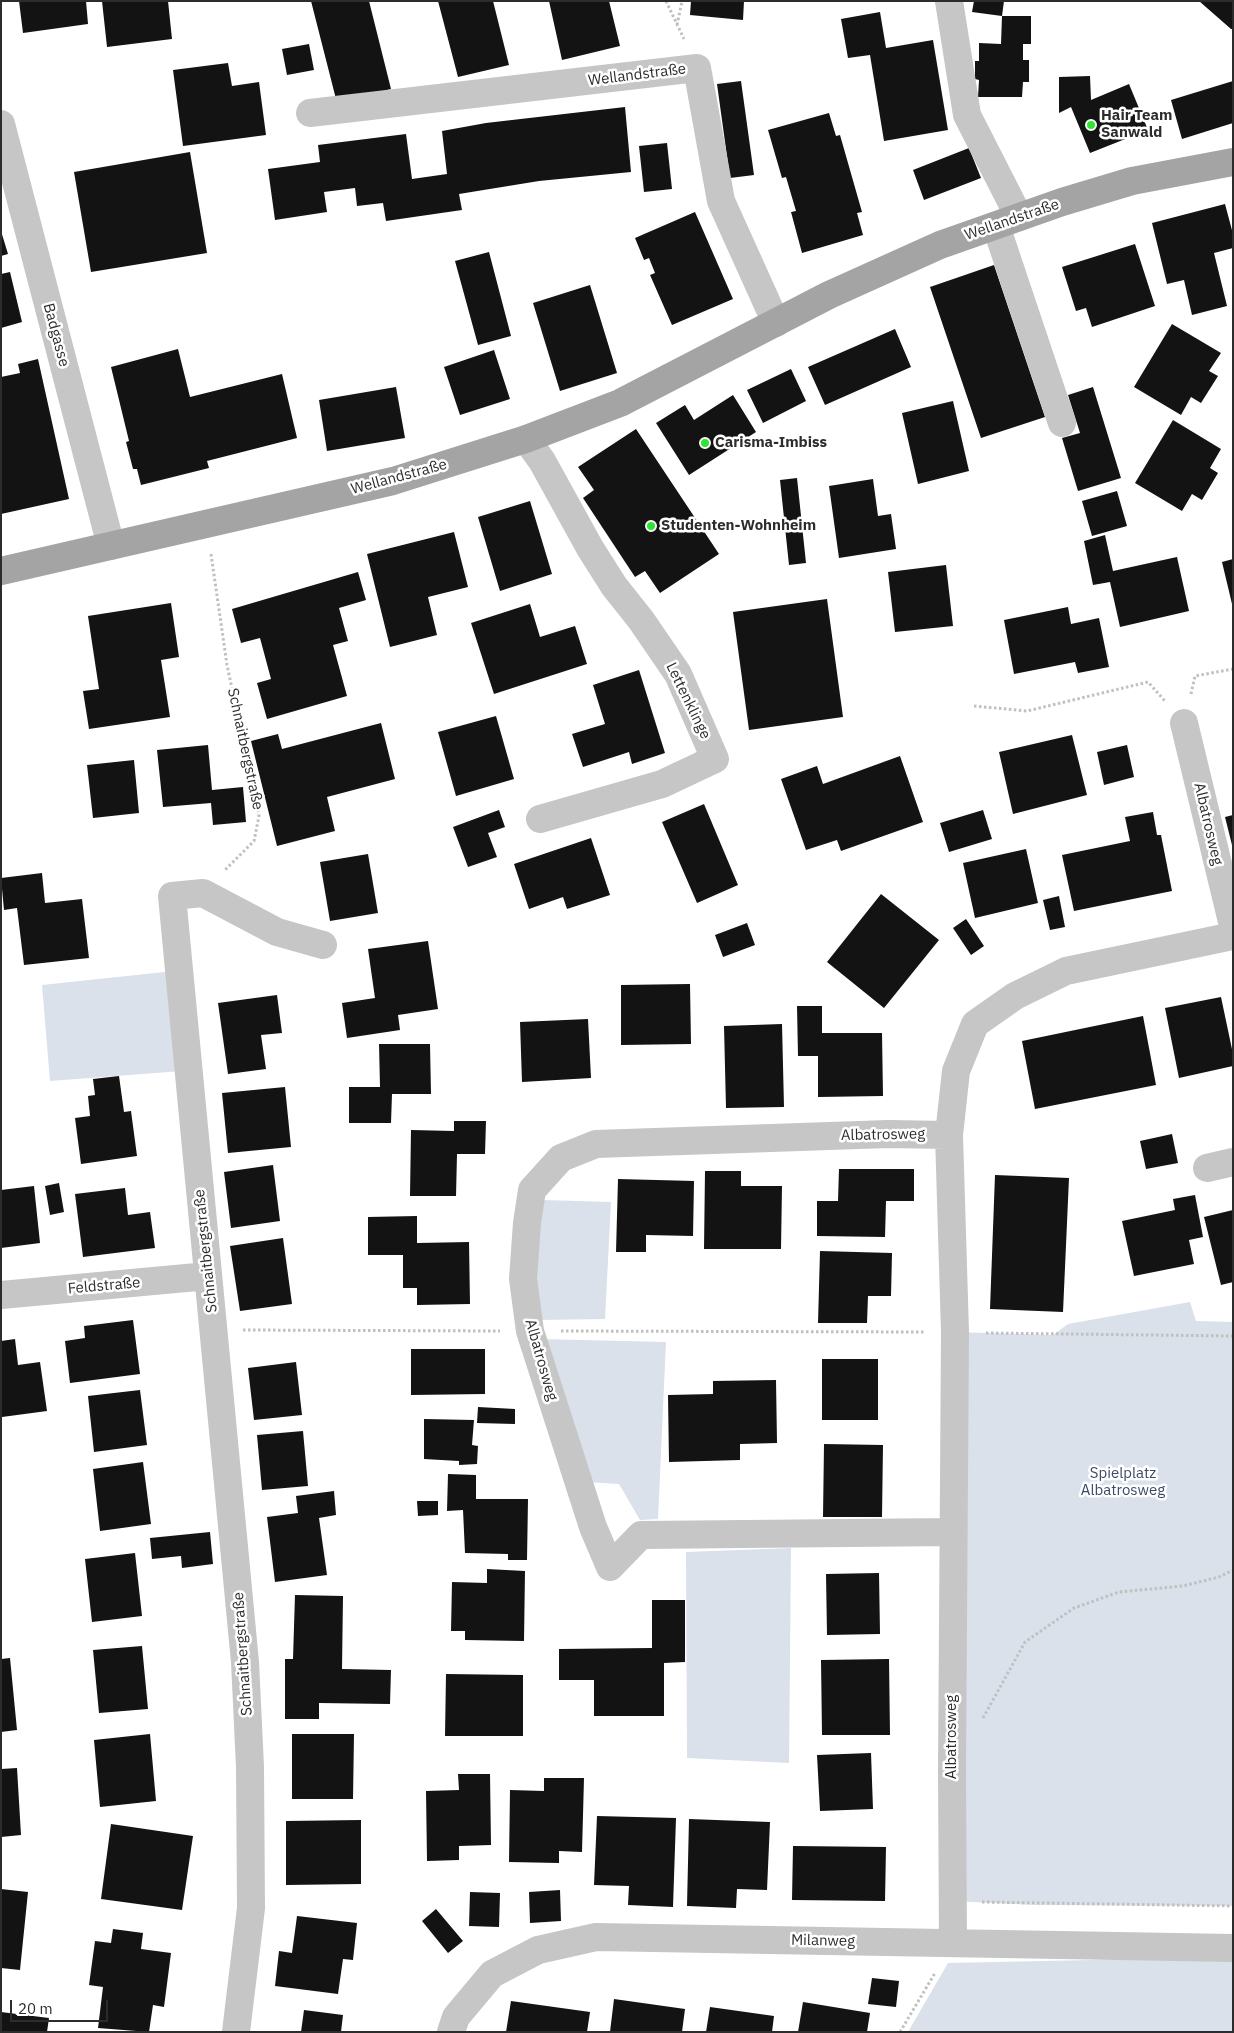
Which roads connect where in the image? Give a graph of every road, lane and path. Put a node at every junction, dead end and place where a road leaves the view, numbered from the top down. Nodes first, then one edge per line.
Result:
1 (666, 1) edge
2 (682, 1) edge
3 (949, 1) edge
4 (677, 26) junction
5 (697, 68) junction
6 (310, 113) dead end
7 (1, 124) edge
8 (1233, 162) edge
9 (1008, 222) junction
10 (776, 323) junction
11 (1062, 423) dead end
12 (526, 439) junction
13 (203, 524) junction
14 (111, 546) junction
15 (1, 571) edge
16 (1233, 669) edge
17 (974, 706) dead end
18 (1184, 723) junction
19 (540, 819) dead end
20 (203, 893) junction
21 (1233, 926) edge
22 (1233, 936) edge
23 (323, 945) dead end
24 (949, 1135) junction
25 (208, 1276) junction
26 (1, 1295) edge
27 (214, 1330) junction
28 (530, 1331) junction
29 (955, 1332) junction
30 (1233, 1336) edge
31 (953, 1532) junction
32 (1233, 1570) edge
33 (981, 1722) dead end
34 (952, 1901) junction
35 (1233, 1906) edge
36 (953, 1942) junction
37 (1233, 1948) edge
38 (236, 2032) edge
39 (450, 2032) edge
40 (900, 2032) edge

1 - 4 path
2 - 4 path
3 - 9 street
4 - 5 path
5 - 6 street, Wellandstraße
5 - 10 street, Wellandstraße
7 - 14 street, Badgasse
8 - 9 main road, Wellandstraße
9 - 10 main road, Wellandstraße
9 - 11 street
10 - 12 main road, Wellandstraße
12 - 13 main road, Wellandstraße
12 - 19 street, Lettenklinge
13 - 14 main road, Wellandstraße
13 - 20 path, Schnaitbergstraße
14 - 15 main road, Wellandstraße
16 - 18 path
17 - 18 path
18 - 21 street, Albatrosweg
20 - 23 street
20 - 25 street, Schnaitbergstraße
22 - 24 street, Albatrosweg
24 - 28 street, Albatrosweg
24 - 29 street, Albatrosweg
25 - 26 street, Feldstraße
25 - 27 street, Schnaitbergstraße
27 - 28 path
27 - 38 street, Schnaitbergstraße
28 - 29 path
28 - 31 street, Albatrosweg
29 - 30 path
29 - 31 street, Albatrosweg
31 - 34 street, Albatrosweg
32 - 33 path
34 - 35 path
34 - 36 street, Albatrosweg
36 - 37 street, Milanweg
36 - 39 street, Milanweg
36 - 40 path

